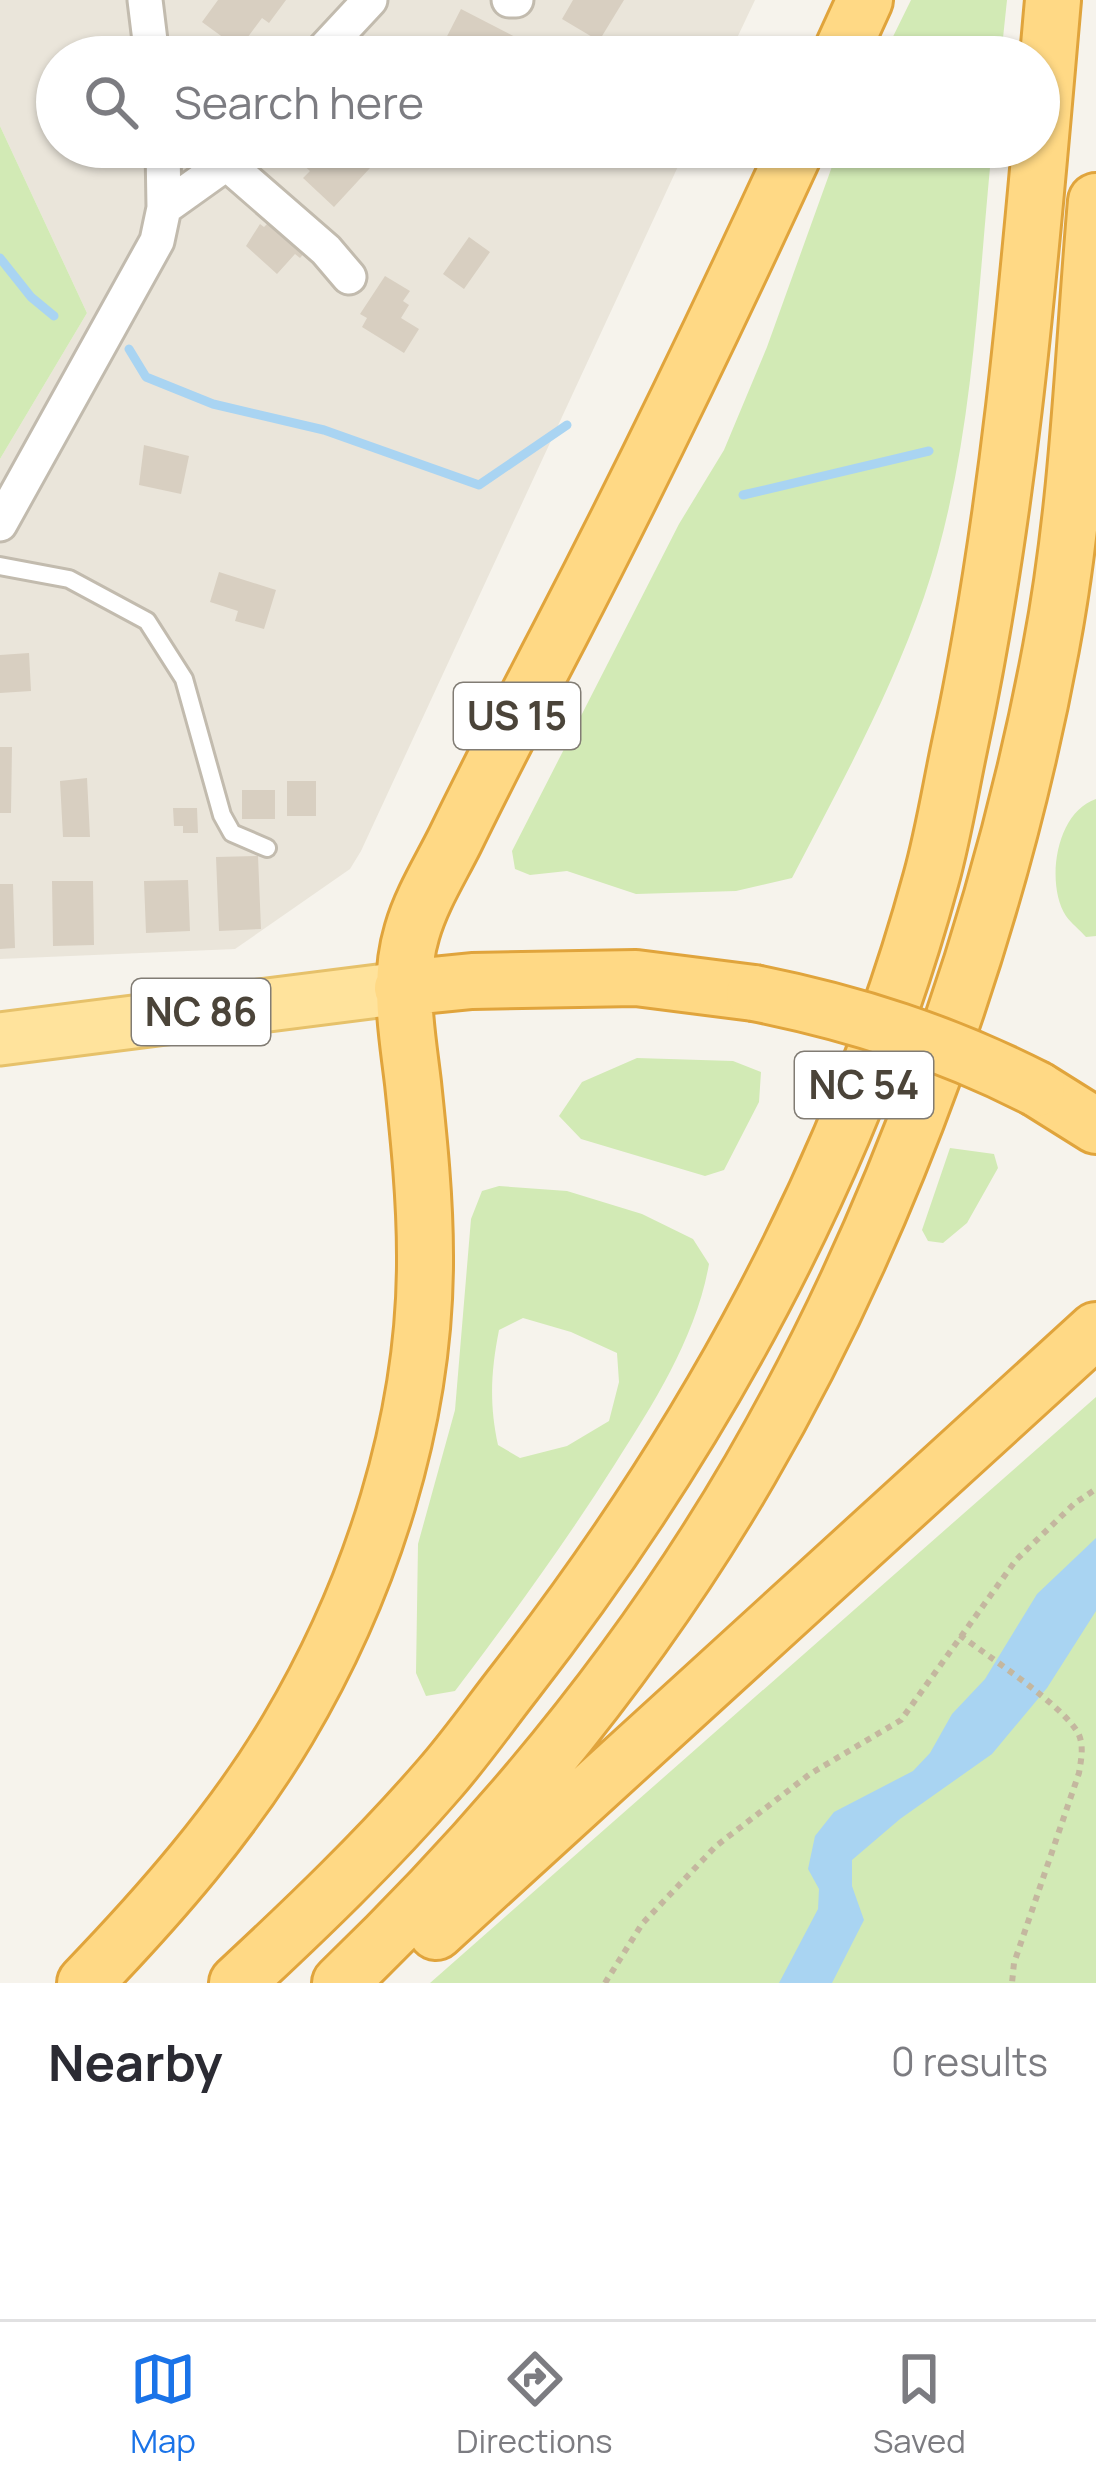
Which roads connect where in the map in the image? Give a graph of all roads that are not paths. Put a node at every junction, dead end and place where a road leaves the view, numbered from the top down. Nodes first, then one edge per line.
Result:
1 (145, 0) edge
2 (370, 0) edge
3 (865, 0) edge
4 (1053, 0) edge
5 (149, 36) edge
6 (337, 36) edge
7 (848, 36) edge
8 (1050, 36) edge
9 (164, 168) edge
10 (214, 168) edge
11 (245, 168) edge
12 (787, 168) edge
13 (1039, 168) edge
14 (1096, 202) edge
15 (164, 208) junction
16 (349, 277) dead end
17 (0, 524) edge
18 (0, 566) edge
19 (267, 848) dead end
20 (403, 988) junction
21 (0, 1039) edge
22 (1096, 1126) edge
23 (1096, 1330) edge
24 (86, 1983) edge
25 (237, 1983) edge
26 (340, 1983) edge
27 (367, 1983) edge

1 - 5 street
2 - 6 street
3 - 7 highway
4 - 8 highway, NC 54
9 - 15 street
10 - 15 street
11 - 16 street
12 - 20 highway, US 15
13 - 25 highway, NC 54
14 - 26 highway, NC 54
15 - 17 street
18 - 19 lane
20 - 21 main road, NC 86
20 - 22 highway, bridge
20 - 24 highway
23 - 27 highway

